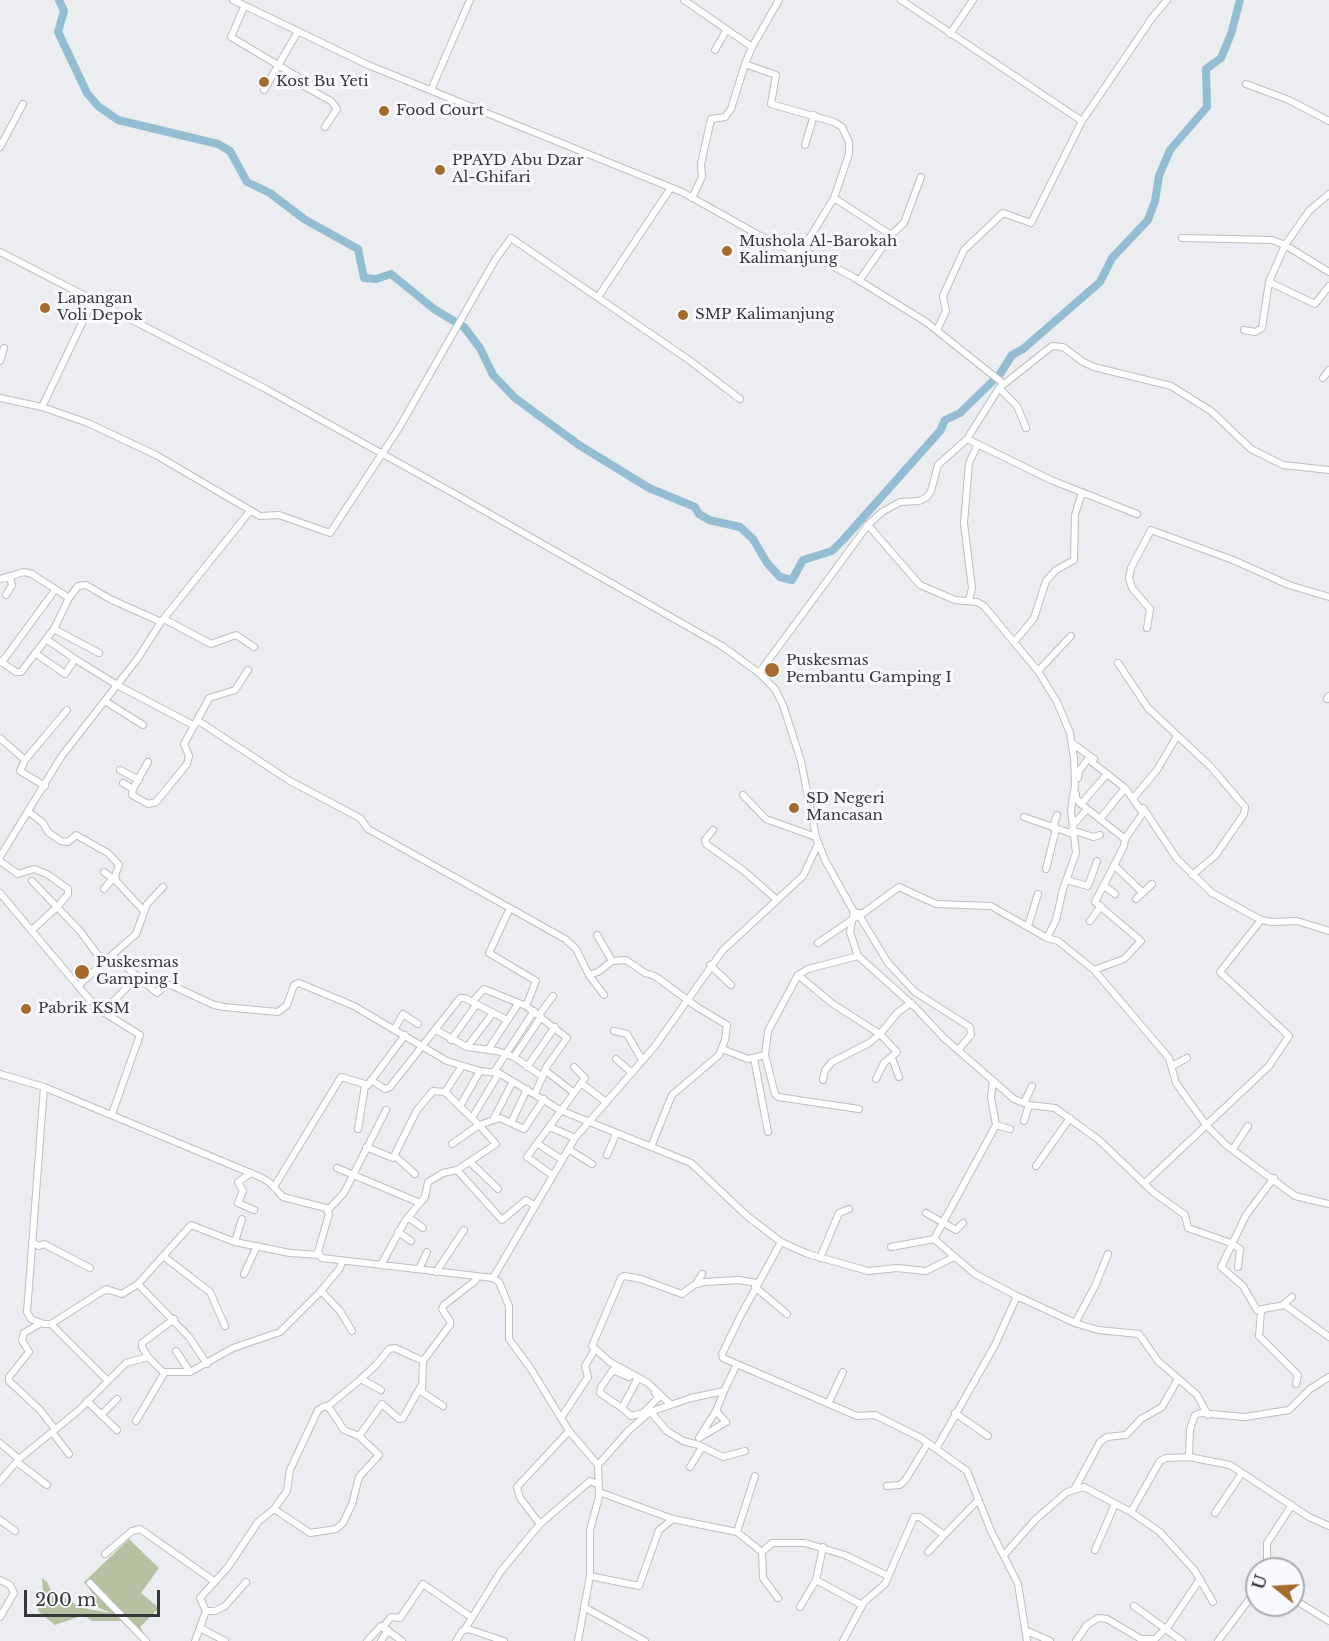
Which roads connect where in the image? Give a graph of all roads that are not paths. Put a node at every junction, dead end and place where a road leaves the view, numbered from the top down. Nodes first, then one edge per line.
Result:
1 (233, 0) edge
2 (470, 0) edge
3 (684, 0) edge
4 (779, 0) edge
5 (901, 0) edge
6 (973, 0) edge
7 (1163, 1) edge
8 (244, 7) junction
9 (726, 31) junction
10 (297, 33) junction
11 (950, 34) junction
12 (752, 47) junction
13 (715, 50) dead end
14 (746, 64) junction
15 (278, 66) junction
16 (1246, 84) dead end
17 (264, 90) dead end
18 (431, 90) junction
19 (23, 104) dead end
20 (814, 115) junction
21 (1082, 121) junction
22 (1329, 121) edge
23 (325, 127) dead end
24 (805, 145) dead end
25 (0, 147) edge
26 (921, 177) dead end
27 (670, 189) junction
28 (1328, 197) edge
29 (692, 198) junction
30 (834, 198) junction
31 (891, 235) junction
32 (1182, 238) dead end
33 (1285, 245) junction
34 (802, 250) junction
35 (0, 252) edge
36 (1329, 272) edge
37 (859, 281) junction
38 (1269, 282) junction
39 (1329, 286) edge
40 (1326, 296) edge
41 (598, 297) junction
42 (93, 300) junction
43 (937, 330) junction
44 (1244, 330) dead end
45 (4, 348) dead end
46 (0, 361) edge
47 (1329, 370) edge
48 (1323, 378) dead end
49 (1001, 386) junction
50 (0, 398) edge
51 (740, 399) dead end
52 (42, 407) junction
53 (1026, 428) dead end
54 (967, 439) junction
55 (978, 444) junction
56 (381, 453) junction
57 (1329, 470) edge
58 (1082, 492) junction
59 (250, 511) junction
60 (1137, 514) dead end
61 (868, 525) junction
62 (10, 577) junction
63 (0, 579) edge
64 (54, 590) junction
65 (6, 595) dead end
66 (1329, 597) edge
67 (69, 598) junction
68 (969, 601) junction
69 (163, 620) junction
70 (1147, 628) dead end
71 (54, 629) junction
72 (1071, 636) dead end
73 (46, 639) junction
74 (1014, 642) junction
75 (254, 647) dead end
76 (36, 653) junction
77 (99, 653) dead end
78 (75, 659) junction
79 (1, 662) edge
80 (1118, 663) dead end
81 (248, 670) dead end
82 (1038, 670) junction
83 (759, 672) junction
84 (117, 686) junction
85 (105, 701) junction
86 (67, 710) dead end
87 (195, 723) junction
88 (143, 725) dead end
89 (1177, 736) junction
90 (0, 738) edge
91 (1072, 743) junction
92 (25, 760) junction
93 (148, 762) dead end
94 (120, 770) dead end
95 (1107, 774) junction
96 (138, 780) junction
97 (123, 783) dead end
98 (45, 786) junction
99 (1125, 788) junction
100 (134, 789) junction
101 (743, 795) dead end
102 (1135, 796) junction
103 (1084, 806) junction
104 (29, 812) junction
105 (1057, 815) dead end
106 (1023, 818) dead end
107 (1100, 819) junction
108 (1075, 823) dead end
109 (1055, 828) junction
110 (713, 830) dead end
111 (1072, 832) junction
112 (1100, 835) dead end
113 (816, 837) junction
114 (1125, 839) junction
115 (818, 844) junction
116 (0, 859) edge
117 (1097, 861) dead end
118 (1115, 866) junction
119 (1046, 869) dead end
120 (104, 872) dead end
121 (1192, 875) junction
122 (114, 878) junction
123 (1066, 880) junction
124 (32, 881) dead end
125 (1152, 884) dead end
126 (1104, 886) junction
127 (163, 887) dead end
128 (104, 889) dead end
129 (0, 893) edge
130 (1143, 893) junction
131 (1038, 894) dead end
132 (1115, 894) dead end
133 (1136, 899) dead end
134 (777, 900) junction
135 (58, 906) junction
136 (1101, 906) junction
137 (510, 908) junction
138 (143, 910) junction
139 (856, 913) junction
140 (853, 920) junction
141 (1261, 920) junction
142 (1090, 921) dead end
143 (1028, 926) junction
144 (32, 930) junction
145 (1329, 931) edge
146 (597, 935) dead end
147 (1047, 938) junction
148 (818, 943) dead end
149 (112, 955) junction
150 (858, 956) junction
151 (612, 961) junction
152 (103, 962) junction
153 (710, 965) junction
154 (1094, 970) junction
155 (589, 975) junction
156 (798, 975) junction
157 (138, 977) junction
158 (78, 986) junction
159 (731, 986) dead end
160 (604, 994) dead end
161 (553, 996) dead end
162 (687, 999) junction
163 (911, 1003) junction
164 (474, 1004) junction
165 (518, 1004) junction
166 (525, 1006) junction
167 (103, 1012) junction
168 (493, 1013) junction
169 (538, 1014) junction
170 (507, 1020) junction
171 (418, 1024) dead end
172 (555, 1027) junction
173 (395, 1028) junction
174 (436, 1030) junction
175 (614, 1031) dead end
176 (880, 1034) junction
177 (405, 1035) junction
178 (451, 1040) junction
179 (423, 1045) junction
180 (467, 1047) junction
181 (722, 1049) junction
182 (488, 1050) junction
183 (958, 1050) junction
184 (504, 1053) junction
185 (765, 1055) junction
186 (514, 1057) junction
187 (754, 1058) junction
188 (892, 1058) junction
189 (1187, 1058) dead end
190 (616, 1059) dead end
191 (642, 1060) junction
192 (462, 1066) junction
193 (527, 1066) junction
194 (1172, 1066) junction
195 (574, 1067) dead end
196 (480, 1071) junction
197 (497, 1073) junction
198 (632, 1073) junction
199 (0, 1074) edge
200 (545, 1074) junction
201 (898, 1077) dead end
202 (876, 1079) dead end
203 (371, 1080) junction
204 (823, 1080) dead end
205 (513, 1081) junction
206 (993, 1081) junction
207 (581, 1083) junction
208 (365, 1086) junction
209 (1032, 1086) dead end
210 (44, 1087) junction
211 (526, 1089) junction
212 (445, 1092) junction
213 (573, 1092) junction
214 (535, 1094) junction
215 (544, 1099) junction
216 (606, 1102) junction
217 (1027, 1104) junction
218 (460, 1106) junction
219 (860, 1109) dead end
220 (386, 1110) dead end
221 (560, 1110) junction
222 (112, 1114) junction
223 (472, 1118) junction
224 (494, 1118) junction
225 (1070, 1118) junction
226 (1024, 1121) dead end
227 (511, 1123) junction
228 (589, 1123) junction
229 (479, 1125) junction
230 (996, 1125) junction
231 (1206, 1125) junction
232 (1248, 1126) dead end
233 (550, 1127) junction
234 (357, 1129) dead end
235 (1010, 1129) dead end
236 (768, 1132) dead end
237 (616, 1134) junction
238 (575, 1138) junction
239 (452, 1144) dead end
240 (538, 1144) junction
241 (366, 1147) junction
242 (651, 1147) junction
243 (568, 1149) junction
244 (1233, 1149) junction
245 (607, 1155) dead end
246 (395, 1156) junction
247 (561, 1159) junction
248 (470, 1162) junction
249 (592, 1164) dead end
250 (1036, 1166) dead end
251 (337, 1168) dead end
252 (457, 1170) junction
253 (249, 1172) junction
254 (416, 1174) dead end
255 (352, 1175) junction
256 (552, 1175) junction
257 (1274, 1178) junction
258 (1144, 1183) junction
259 (274, 1188) junction
260 (498, 1189) dead end
261 (420, 1203) junction
262 (1329, 1204) edge
263 (535, 1206) junction
264 (849, 1209) dead end
265 (254, 1210) dead end
266 (328, 1210) junction
267 (926, 1213) dead end
268 (408, 1216) junction
269 (242, 1220) dead end
270 (943, 1221) junction
271 (963, 1222) dead end
272 (423, 1228) dead end
273 (464, 1230) dead end
274 (398, 1232) junction
275 (934, 1239) junction
276 (411, 1241) dead end
277 (235, 1242) junction
278 (781, 1242) junction
279 (33, 1243) junction
280 (1231, 1243) junction
281 (257, 1246) junction
282 (891, 1247) dead end
283 (427, 1252) dead end
284 (1108, 1254) dead end
285 (320, 1255) junction
286 (163, 1256) junction
287 (954, 1257) junction
288 (820, 1258) junction
289 (342, 1261) junction
290 (381, 1265) junction
291 (1238, 1267) dead end
292 (90, 1268) dead end
293 (419, 1269) junction
294 (436, 1272) junction
295 (244, 1274) dead end
296 (702, 1274) dead end
297 (477, 1277) junction
298 (492, 1278) junction
299 (138, 1284) junction
300 (696, 1284) junction
301 (756, 1285) junction
302 (321, 1291) junction
303 (1017, 1296) junction
304 (1292, 1297) dead end
305 (1284, 1304) junction
306 (1261, 1311) junction
307 (787, 1314) dead end
308 (174, 1319) junction
309 (41, 1323) junction
310 (51, 1323) junction
311 (1075, 1323) junction
312 (225, 1326) dead end
313 (352, 1330) dead end
314 (1329, 1337) edge
315 (595, 1349) junction
316 (176, 1351) dead end
317 (148, 1357) junction
318 (423, 1361) junction
319 (207, 1364) junction
320 (736, 1366) junction
321 (165, 1372) junction
322 (190, 1372) junction
323 (843, 1372) dead end
324 (1329, 1377) edge
325 (361, 1379) junction
326 (1178, 1379) junction
327 (107, 1380) junction
328 (637, 1380) junction
329 (1296, 1384) dead end
330 (421, 1386) junction
331 (381, 1390) dead end
332 (724, 1391) junction
333 (117, 1399) dead end
334 (87, 1401) junction
335 (828, 1404) junction
336 (671, 1405) junction
337 (443, 1406) dead end
338 (327, 1407) junction
339 (622, 1408) junction
340 (716, 1411) junction
341 (647, 1412) junction
342 (955, 1413) junction
343 (101, 1415) junction
344 (1208, 1415) junction
345 (561, 1418) junction
346 (136, 1421) dead end
347 (117, 1430) dead end
348 (54, 1431) junction
349 (569, 1431) junction
350 (359, 1436) junction
351 (988, 1436) dead end
352 (696, 1441) junction
353 (0, 1443) edge
354 (928, 1443) junction
355 (702, 1446) junction
356 (936, 1449) junction
357 (745, 1451) dead end
358 (69, 1454) dead end
359 (1189, 1457) junction
360 (18, 1461) junction
361 (598, 1465) junction
362 (690, 1467) dead end
363 (1242, 1473) junction
364 (755, 1476) dead end
365 (0, 1481) edge
366 (47, 1485) dead end
367 (887, 1486) dead end
368 (1075, 1488) junction
369 (599, 1489) junction
370 (978, 1500) junction
371 (1115, 1504) junction
372 (1292, 1505) junction
373 (274, 1509) junction
374 (1131, 1512) junction
375 (1215, 1513) dead end
376 (673, 1519) junction
377 (0, 1520) edge
378 (540, 1524) junction
379 (1329, 1526) edge
380 (15, 1531) dead end
381 (737, 1533) junction
382 (944, 1535) junction
383 (823, 1547) junction
384 (1095, 1550) dead end
385 (762, 1552) junction
386 (928, 1552) dead end
387 (105, 1554) dead end
388 (1004, 1555) junction
389 (1267, 1557) edge
390 (590, 1576) junction
391 (888, 1576) junction
392 (1200, 1579) junction
393 (0, 1580) edge
394 (816, 1580) junction
395 (214, 1581) junction
396 (246, 1582) dead end
397 (90, 1583) dead end
398 (778, 1598) dead end
399 (1213, 1602) dead end
400 (862, 1605) junction
401 (1245, 1605) edge
402 (1134, 1606) dead end
403 (1305, 1606) edge
404 (584, 1607) junction
405 (800, 1607) dead end
406 (206, 1611) junction
407 (0, 1617) edge
408 (471, 1617) junction
409 (1329, 1621) edge
410 (200, 1628) junction
411 (386, 1629) junction
412 (465, 1629) junction
413 (1165, 1630) junction
414 (1027, 1631) junction
415 (146, 1641) edge
416 (195, 1641) edge
417 (225, 1641) edge
418 (367, 1641) edge
419 (381, 1641) edge
420 (402, 1641) edge
421 (456, 1641) edge
422 (504, 1641) edge
423 (578, 1641) edge
424 (645, 1641) edge
425 (843, 1641) edge
426 (1027, 1641) edge
427 (1050, 1641) edge
428 (1076, 1641) edge
429 (1182, 1641) edge
430 (1218, 1641) edge

1 - 8 street
2 - 18 street
3 - 9 street
4 - 12 street
5 - 11 street
6 - 11 street
7 - 21 street
8 - 10 street
8 - 15 street
9 - 12 street
9 - 13 street
10 - 15 street
10 - 18 street
11 - 21 street
12 - 14 street
14 - 20 street
14 - 29 street
15 - 17 street
15 - 23 street
16 - 22 street
18 - 27 street
19 - 25 street
20 - 24 street
20 - 30 street
21 - 43 street
26 - 31 street
27 - 29 street
27 - 41 street
28 - 33 street
29 - 34 street
30 - 31 street
30 - 34 street
31 - 37 street
32 - 33 street
33 - 36 street
33 - 38 street
34 - 37 street
35 - 42 street
37 - 43 street
38 - 40 street
38 - 44 street
39 - 40 street
41 - 51 street
41 - 56 street
42 - 52 street
42 - 56 street
43 - 49 street
45 - 46 street
47 - 48 street
49 - 53 street
49 - 54 street
49 - 57 street
50 - 52 street
52 - 59 street
54 - 55 street
54 - 61 street
55 - 58 street
55 - 68 street
56 - 59 street
56 - 83 street
58 - 60 street
58 - 74 street
59 - 69 street
61 - 68 street
61 - 83 street
62 - 63 street
62 - 64 street
62 - 65 street
64 - 67 street
64 - 79 street
66 - 70 street
67 - 69 street
67 - 71 street
68 - 74 street
69 - 75 street
69 - 84 street
71 - 73 street
71 - 77 street
72 - 82 street
73 - 76 street
73 - 78 street
74 - 82 street
76 - 78 street
76 - 79 street
78 - 84 street
80 - 89 street
81 - 87 street
82 - 91 street
83 - 113 street
84 - 85 street
84 - 87 street
85 - 88 street
85 - 98 street
86 - 92 street
87 - 100 street
87 - 137 street
89 - 102 street
89 - 121 street
90 - 92 street
91 - 102 street
91 - 111 street
92 - 98 street
93 - 96 street
94 - 96 street
95 - 99 street
95 - 103 street
95 - 103 street
96 - 100 street
97 - 100 street
98 - 104 street
99 - 107 street
99 - 114 street
101 - 113 street
102 - 121 street
103 - 107 street
103 - 108 street
104 - 116 street
104 - 122 street
105 - 109 street
106 - 109 street
107 - 114 street
109 - 111 street
109 - 119 street
110 - 134 street
111 - 112 street
111 - 123 street
113 - 115 street
114 - 118 street
115 - 134 street
115 - 139 street
116 - 135 street
117 - 123 street
118 - 126 street
118 - 130 street
120 - 122 street
121 - 141 street
122 - 128 street
122 - 138 street
123 - 147 street
124 - 135 street
125 - 130 street
126 - 132 street
126 - 136 street
127 - 138 street
129 - 144 street
130 - 133 street
131 - 143 street
134 - 153 street
135 - 144 street
135 - 152 street
136 - 142 street
136 - 154 street
137 - 155 street
137 - 166 street
138 - 149 street
139 - 140 street
139 - 143 street
139 - 183 street
140 - 148 street
140 - 150 street
141 - 145 street
141 - 231 street
143 - 147 street
144 - 158 street
146 - 151 street
147 - 154 street
149 - 152 street
149 - 157 street
150 - 156 street
150 - 163 street
151 - 155 street
151 - 162 street
152 - 158 street
153 - 159 street
153 - 162 street
154 - 194 street
155 - 160 street
156 - 176 street
156 - 185 street
157 - 167 street
157 - 173 street
158 - 167 street
161 - 169 street
162 - 181 street
162 - 191 street
163 - 176 street
163 - 183 street
164 - 165 street
164 - 168 street
164 - 174 street
164 - 178 street
165 - 166 street
165 - 170 street
166 - 169 street
167 - 222 street
168 - 170 street
168 - 180 street
169 - 172 street
169 - 184 street
169 - 186 street
170 - 182 street
171 - 173 street
172 - 193 street
172 - 200 street
173 - 177 street
174 - 178 street
174 - 179 street
175 - 191 street
176 - 188 street
176 - 204 street
177 - 179 street
177 - 203 street
178 - 180 street
179 - 192 street
179 - 203 street
180 - 182 street
181 - 187 street
181 - 242 street
182 - 184 street
183 - 206 street
184 - 186 street
184 - 197 street
185 - 187 street
185 - 219 street
186 - 193 street
187 - 236 street
188 - 201 street
188 - 202 street
189 - 194 street
190 - 198 street
191 - 198 street
192 - 196 street
192 - 212 street
193 - 200 street
194 - 231 street
195 - 207 street
196 - 197 street
196 - 218 street
197 - 205 street
197 - 223 street
198 - 216 street
199 - 210 street
200 - 213 street
200 - 214 street
203 - 208 street
205 - 211 street
205 - 224 street
206 - 217 street
206 - 230 street
207 - 213 street
207 - 216 street
208 - 234 street
208 - 259 street
209 - 217 street
210 - 222 street
210 - 279 street
211 - 214 street
211 - 227 street
212 - 218 street
212 - 246 street
213 - 221 street
214 - 215 street
215 - 221 street
215 - 227 street
216 - 228 street
217 - 225 street
217 - 226 street
218 - 223 street
220 - 241 street
221 - 228 street
221 - 233 street
222 - 253 street
223 - 229 street
224 - 227 street
224 - 229 street
225 - 250 street
225 - 258 street
228 - 237 street
228 - 238 street
229 - 239 street
229 - 248 street
230 - 235 street
230 - 270 street
231 - 244 street
231 - 258 street
232 - 244 street
233 - 238 street
233 - 240 street
237 - 242 street
237 - 245 street
238 - 243 street
240 - 247 street
240 - 256 street
241 - 246 street
241 - 255 street
242 - 278 street
243 - 247 street
243 - 249 street
244 - 257 street
246 - 254 street
247 - 256 street
248 - 252 street
248 - 260 street
251 - 255 street
252 - 261 street
252 - 263 street
253 - 259 street
253 - 265 street
255 - 261 street
255 - 266 street
256 - 263 street
257 - 262 street
257 - 280 street
258 - 280 street
259 - 266 street
261 - 268 street
263 - 298 street
264 - 288 street
266 - 285 street
267 - 270 street
268 - 272 street
268 - 274 street
269 - 277 street
270 - 271 street
270 - 275 street
273 - 294 street
274 - 276 street
274 - 290 street
275 - 282 street
275 - 287 street
277 - 281 street
277 - 286 street
278 - 288 street
278 - 301 street
279 - 292 street
279 - 309 street
280 - 291 street
280 - 306 street
281 - 285 street
281 - 295 street
283 - 293 street
284 - 311 street
285 - 289 street
286 - 299 street
286 - 312 street
287 - 288 street
287 - 303 street
289 - 290 street
289 - 302 street
290 - 293 street
293 - 294 street
294 - 297 street
296 - 300 street
297 - 298 street
297 - 318 street
298 - 345 street
299 - 308 street
299 - 310 street
300 - 301 street
300 - 315 street
301 - 307 street
301 - 320 street
302 - 313 street
302 - 319 street
303 - 311 street
303 - 342 street
304 - 305 street
305 - 306 street
305 - 314 street
306 - 329 street
308 - 317 street
308 - 319 street
309 - 310 street
309 - 348 street
310 - 327 street
311 - 326 street
315 - 336 street
315 - 345 street
316 - 322 street
317 - 321 street
317 - 327 street
318 - 325 street
318 - 330 street
319 - 322 street
320 - 332 street
320 - 335 street
321 - 322 street
321 - 346 street
323 - 335 street
324 - 344 street
325 - 331 street
325 - 338 street
326 - 344 street
326 - 368 street
327 - 334 street
328 - 339 street
328 - 339 street
328 - 341 street
330 - 337 street
330 - 350 street
332 - 336 street
332 - 340 street
333 - 343 street
334 - 343 street
334 - 348 street
335 - 354 street
336 - 341 street
338 - 350 street
338 - 373 street
339 - 341 street
340 - 352 street
340 - 352 street
341 - 352 street
341 - 361 street
342 - 351 street
342 - 356 street
343 - 347 street
344 - 359 street
345 - 349 street
348 - 358 street
348 - 360 street
349 - 361 street
349 - 378 street
350 - 373 street
352 - 355 street
353 - 360 street
354 - 356 street
354 - 367 street
355 - 357 street
355 - 362 street
356 - 370 street
359 - 363 street
359 - 374 street
360 - 365 street
360 - 366 street
361 - 369 street
363 - 372 street
363 - 375 street
364 - 381 street
368 - 371 street
368 - 388 street
369 - 376 street
369 - 378 street
369 - 390 street
370 - 382 street
370 - 388 street
371 - 374 street
371 - 384 street
372 - 379 street
372 - 389 street
373 - 395 street
374 - 392 street
376 - 381 street
376 - 390 street
377 - 380 street
378 - 408 street
381 - 385 street
382 - 386 street
382 - 391 street
383 - 385 street
383 - 391 street
383 - 394 street
385 - 398 street
387 - 395 street
388 - 414 street
390 - 404 street
391 - 400 street
392 - 399 street
392 - 413 street
393 - 407 street
394 - 400 street
394 - 405 street
395 - 406 street
396 - 406 street
397 - 415 street
400 - 425 street
401 - 430 street
402 - 413 street
403 - 409 street
404 - 423 street
404 - 424 street
406 - 410 street
408 - 411 street
408 - 412 street
410 - 416 street
410 - 417 street
411 - 418 street
411 - 419 street
411 - 420 street
412 - 421 street
412 - 422 street
413 - 428 street
413 - 429 street
414 - 426 street
414 - 427 street

